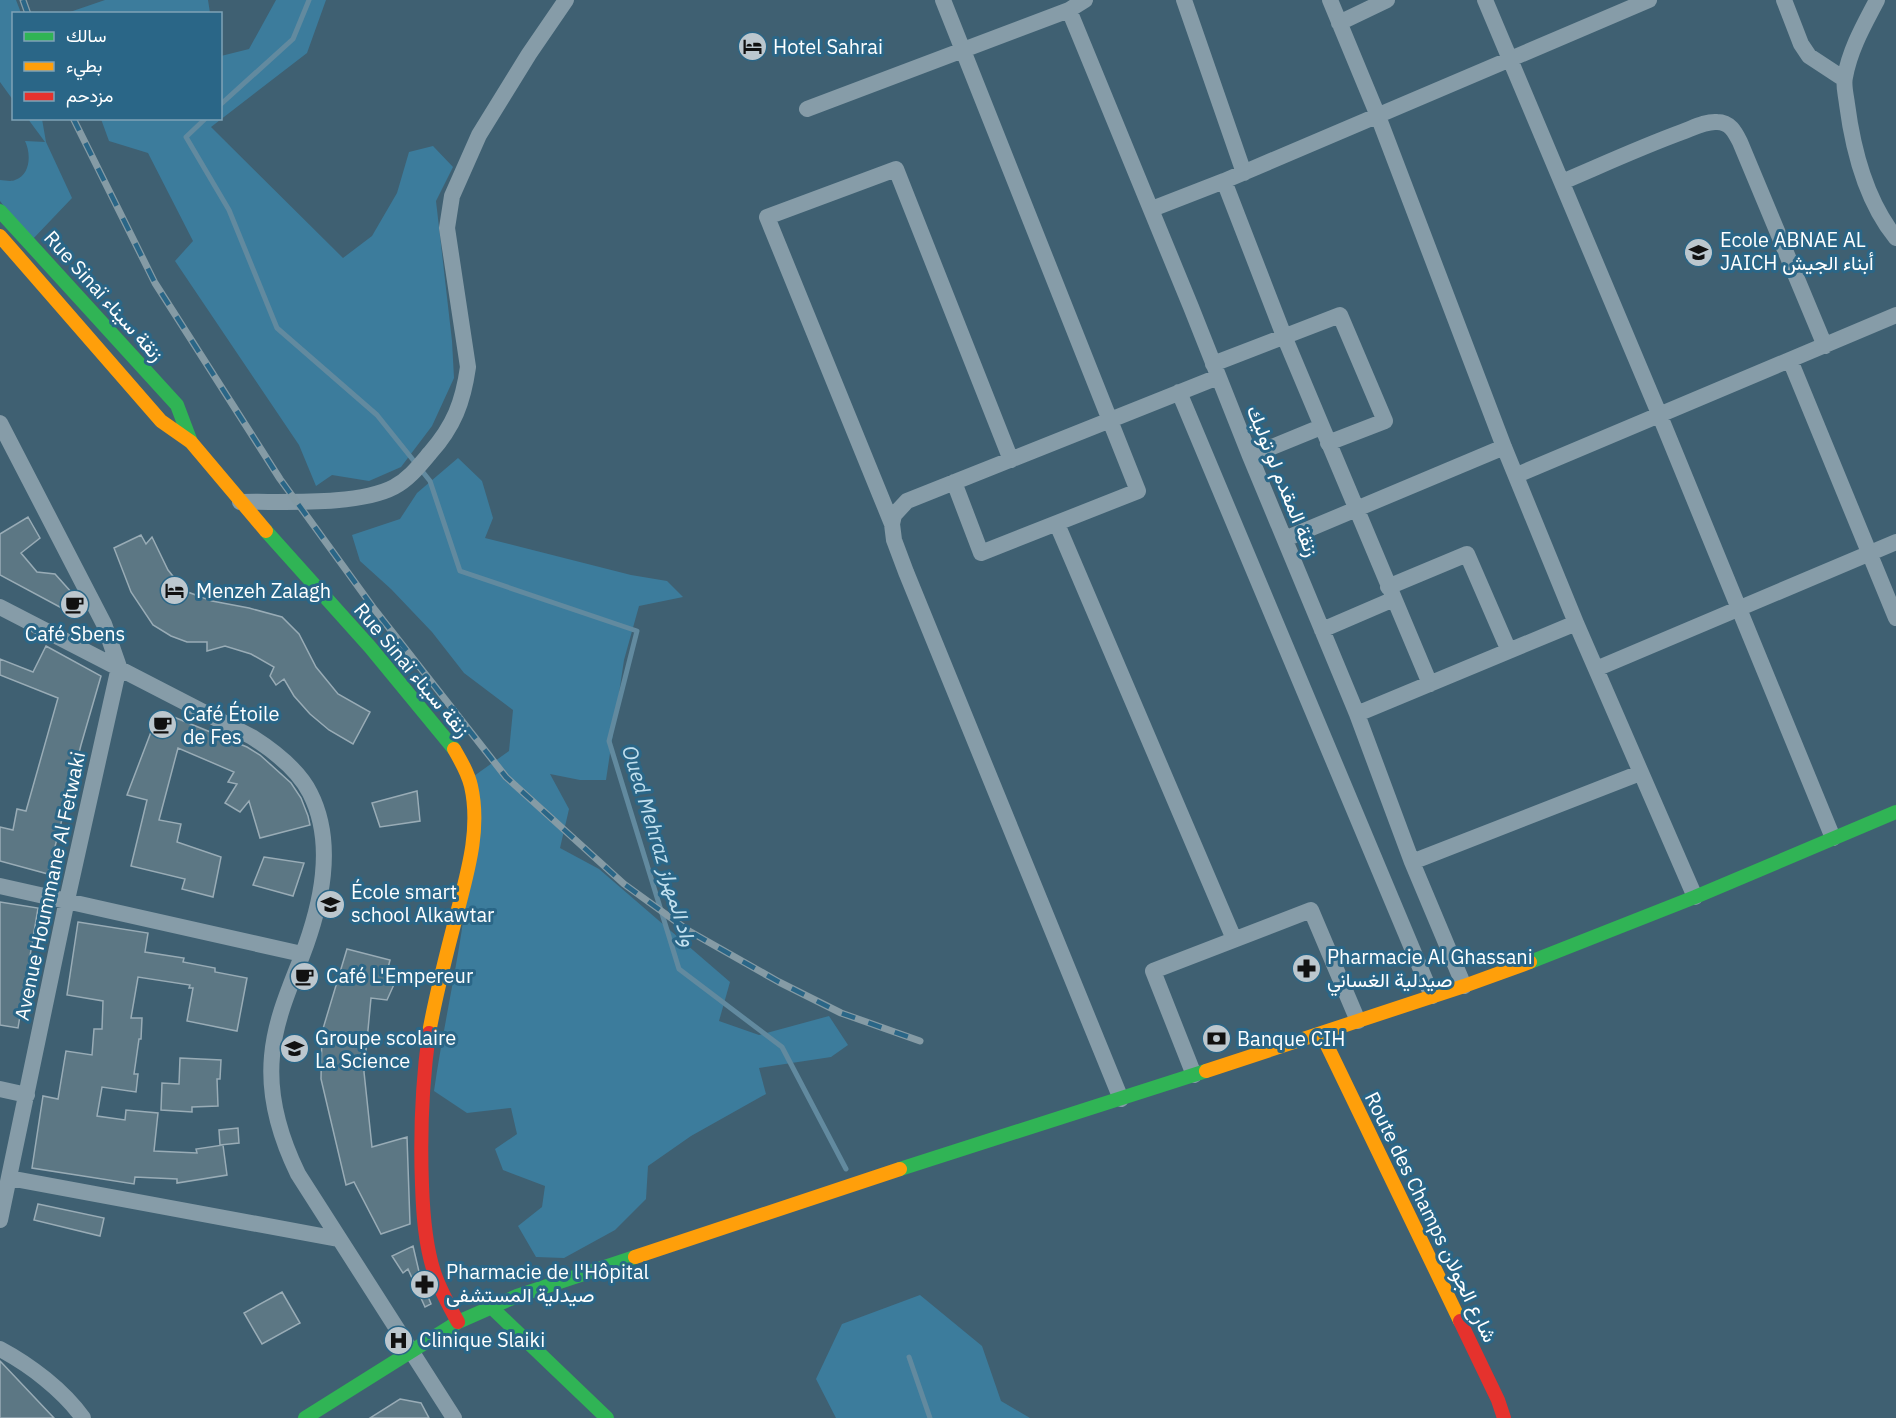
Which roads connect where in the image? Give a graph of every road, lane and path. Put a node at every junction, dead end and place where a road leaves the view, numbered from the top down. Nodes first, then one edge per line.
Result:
1 (566, 0) edge
2 (943, 0) edge
3 (1085, 0) edge
4 (1184, 0) edge
5 (1330, 0) edge
6 (1387, 0) edge
7 (1485, 0) edge
8 (1649, 0) edge
9 (1784, 0) edge
10 (1877, 0) edge
11 (1069, 10) junction
12 (1339, 23) junction
13 (964, 49) junction
14 (1509, 59) junction
15 (1844, 80) junction
16 (807, 109) dead end
17 (1378, 116) junction
18 (1244, 172) junction
19 (1224, 181) junction
20 (1562, 182) junction
21 (1152, 209) junction
22 (0, 211) edge
23 (0, 236) edge
24 (1896, 238) edge
25 (1896, 315) edge
26 (1284, 336) junction
27 (1825, 346) junction
28 (1790, 360) junction
29 (1216, 370) junction
30 (1179, 392) junction
31 (1660, 416) junction
32 (1109, 420) junction
33 (0, 423) edge
34 (1322, 427) junction
35 (191, 442) junction
36 (1328, 443) junction
37 (1504, 447) junction
38 (1250, 456) junction
39 (1011, 460) junction
40 (1517, 475) junction
41 (954, 482) junction
42 (240, 502) junction
43 (1356, 510) junction
44 (892, 524) junction
45 (1057, 524) junction
46 (1285, 539) junction
47 (1896, 543) edge
48 (1869, 554) junction
49 (1391, 593) junction
50 (0, 607) edge
51 (1739, 609) junction
52 (1896, 618) edge
53 (1576, 623) junction
54 (1322, 630) junction
55 (1509, 651) junction
56 (119, 667) junction
57 (1596, 669) junction
58 (1430, 684) junction
59 (1357, 714) junction
60 (1640, 773) junction
61 (1896, 812) edge
62 (1833, 838) junction
63 (1412, 862) junction
64 (0, 886) edge
65 (1695, 897) junction
66 (67, 900) junction
67 (1234, 939) junction
68 (302, 954) junction
69 (1464, 986) junction
70 (1432, 996) junction
71 (1358, 1021) junction
72 (1321, 1033) junction
73 (1194, 1075) junction
74 (0, 1089) edge
75 (27, 1095) junction
76 (1121, 1099) junction
77 (9, 1178) junction
78 (0, 1220) edge
79 (338, 1239) junction
80 (491, 1307) junction
81 (458, 1322) junction
82 (0, 1349) edge
83 (411, 1350) junction
84 (311, 1417) edge
85 (83, 1418) edge
86 (453, 1418) edge
87 (607, 1418) edge
88 (1504, 1418) edge

1 - 42 street
2 - 13 street
3 - 11 street
4 - 18 street
5 - 12 street
6 - 12 street
7 - 14 street
8 - 14 street
9 - 15 street
10 - 15 street
11 - 13 street
11 - 21 street, زنقة المقدم لو توليك
12 - 17 street
13 - 16 street
13 - 32 street
14 - 17 street
14 - 20 street
15 - 24 street
17 - 18 street
17 - 37 street
18 - 19 street
19 - 21 street
19 - 26 street
20 - 27 street
20 - 31 street
21 - 29 street, زنقة المقدم لو توليك
22 - 35 street, Rue Sinaï زنقة سيناء
23 - 35 street, Rue Sinaï زنقة سيناء
25 - 27 street
26 - 29 street
26 - 34 street
26 - 36 street
27 - 28 street
28 - 31 street
28 - 48 street
29 - 30 street
29 - 38 street, زنقة المقدم لو توليك
30 - 32 street
30 - 70 street
31 - 40 street
31 - 51 street
32 - 39 street
32 - 45 street
33 - 56 street
34 - 36 street
34 - 38 street
35 - 42 street, Rue Sinaï زنقة سيناء
36 - 43 street
37 - 40 street
37 - 43 street
38 - 46 street, زنقة المقدم لو توليك
39 - 41 street
39 - 44 street
40 - 53 street
41 - 44 street
41 - 45 street
42 - 81 street, Rue Sinaï زنقة سيناء
43 - 46 street
43 - 49 street
44 - 76 street
45 - 67 street
46 - 54 street, زنقة المقدم لو توليك
47 - 48 street
48 - 51 street
48 - 52 street
49 - 54 street
49 - 55 street
49 - 58 street
50 - 56 street
51 - 57 street
51 - 62 street
53 - 55 street
53 - 57 street
54 - 59 street, زنقة المقدم لو توليك
55 - 58 street
56 - 66 street, Avenue Hoummane Al Fetwaki
56 - 68 street
57 - 60 street
58 - 59 street
59 - 63 street, زنقة المقدم لو توليك
60 - 63 street
60 - 65 street
61 - 62 street
62 - 65 street
63 - 69 street, زنقة المقدم لو توليك
64 - 66 street
65 - 69 street
66 - 68 street
66 - 75 street, Avenue Hoummane Al Fetwaki
67 - 71 street
67 - 73 street
68 - 79 street
69 - 70 street
70 - 71 street
71 - 72 street
72 - 73 street
72 - 88 street, Route des Champs شارع الجولان
73 - 76 street
74 - 75 street
75 - 77 street, Avenue Hoummane Al Fetwaki
76 - 80 street
77 - 78 street, Avenue Hoummane Al Fetwaki
77 - 79 street
79 - 83 street
80 - 81 street
80 - 87 street
81 - 83 street
82 - 85 street
83 - 84 street
83 - 86 street

